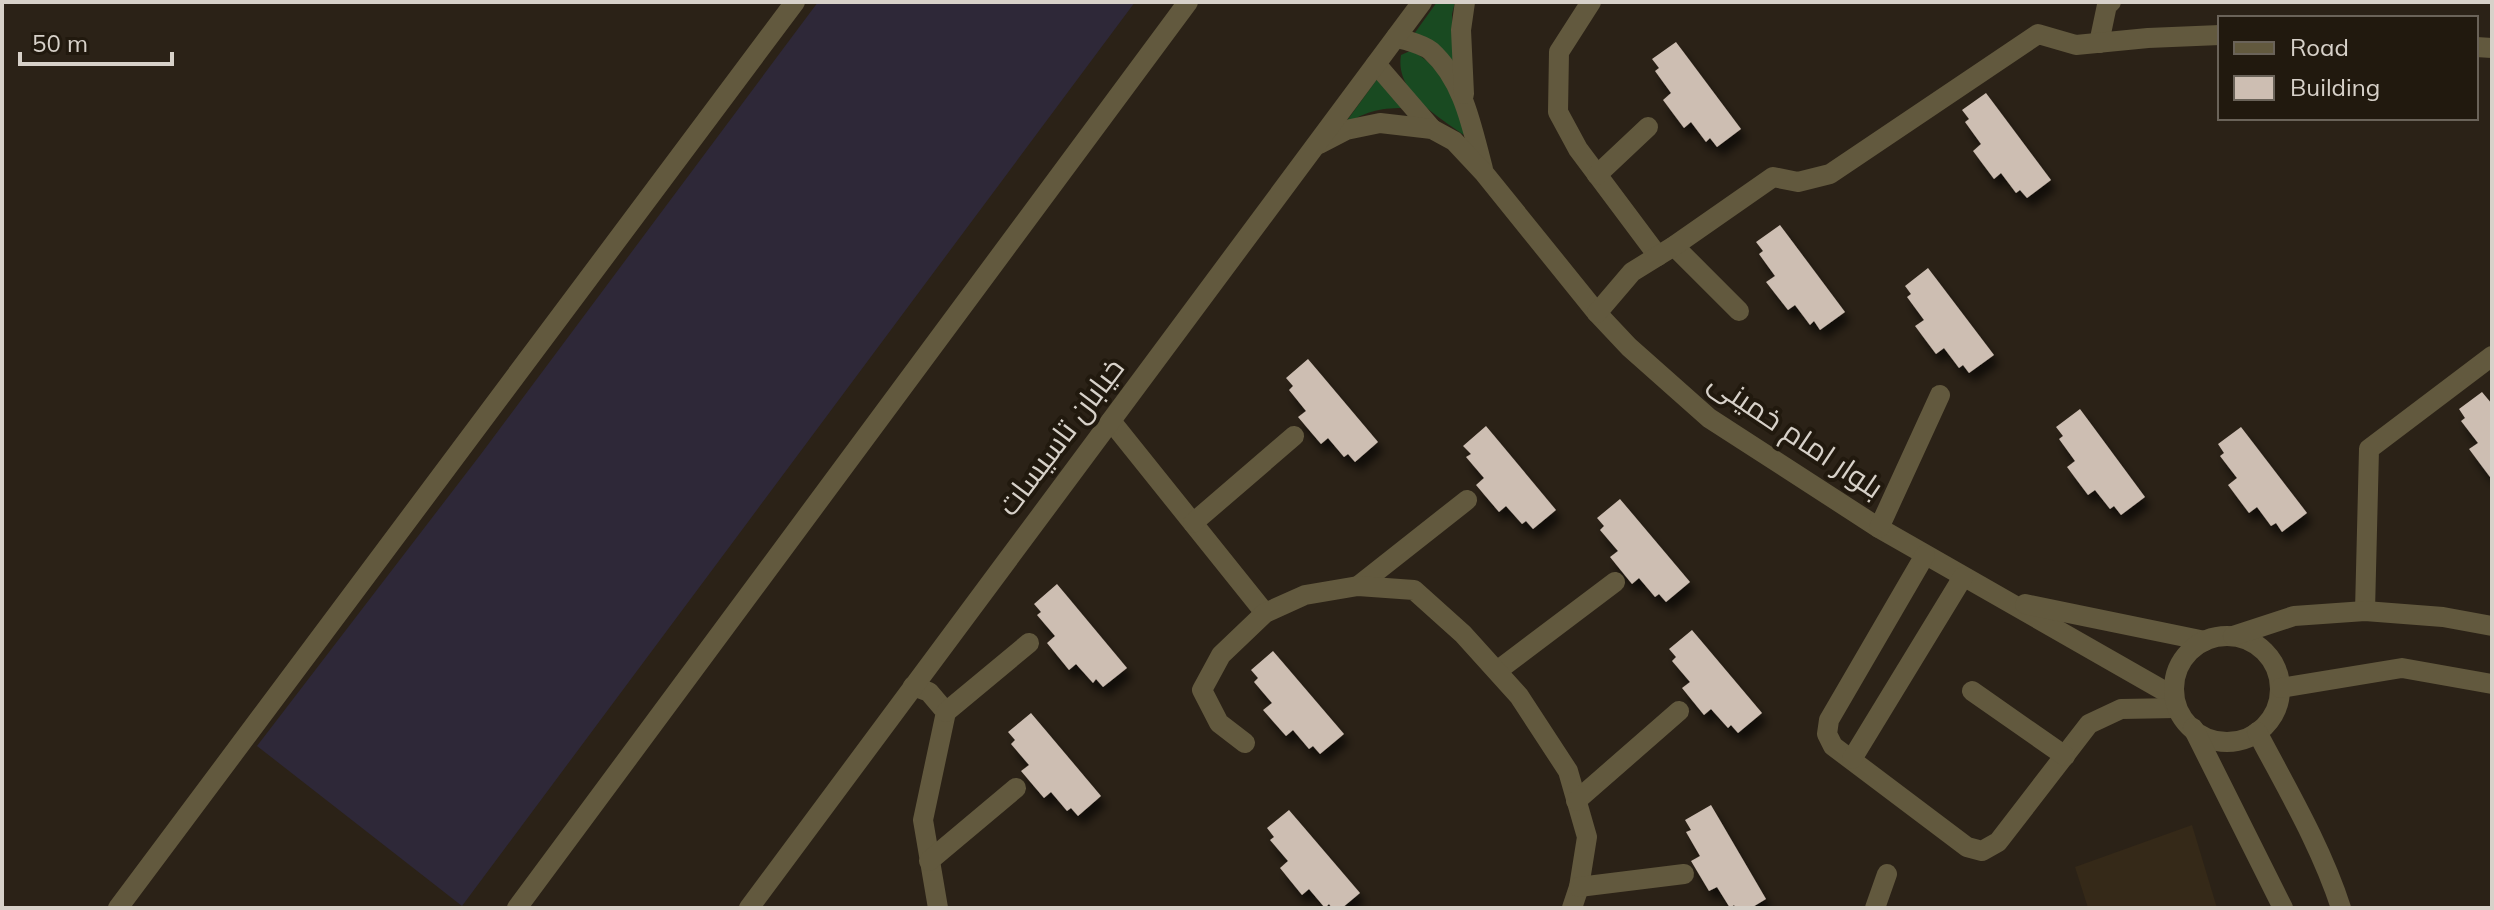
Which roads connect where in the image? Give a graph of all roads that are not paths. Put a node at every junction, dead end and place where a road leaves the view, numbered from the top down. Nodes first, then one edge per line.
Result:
1 (795, 2) edge
2 (1188, 2) edge
3 (1422, 2) edge
4 (1465, 2) edge
5 (1591, 2) edge
6 (2111, 2) edge
7 (2218, 35) edge
8 (1396, 37) junction
9 (2099, 43) junction
10 (1376, 64) junction
11 (1465, 102) junction
12 (1648, 127) dead end
13 (1432, 129) junction
14 (1316, 145) junction
15 (1484, 173) junction
16 (1597, 175) junction
17 (1666, 251) junction
18 (1739, 311) dead end
19 (1597, 313) junction
20 (2492, 356) edge
21 (1940, 395) dead end
22 (1111, 421) junction
23 (1294, 436) dead end
24 (1467, 500) dead end
25 (1193, 523) junction
26 (1879, 528) junction
27 (1925, 555) junction
28 (1963, 577) junction
29 (1615, 582) dead end
30 (1358, 586) junction
31 (2009, 601) junction
32 (2365, 611) junction
33 (1265, 613) junction
34 (2492, 626) edge
35 (2233, 636) junction
36 (2205, 641) junction
37 (1029, 643) dead end
38 (1497, 671) junction
39 (2492, 684) edge
40 (913, 686) junction
41 (2280, 688) junction
42 (1972, 691) dead end
43 (2175, 702) junction
44 (1679, 711) dead end
45 (946, 712) junction
46 (2193, 728) junction
47 (2257, 732) junction
48 (1245, 743) dead end
49 (2065, 756) junction
50 (1852, 759) junction
51 (1016, 788) dead end
52 (1576, 801) junction
53 (929, 861) junction
54 (1684, 874) dead end
55 (1887, 874) dead end
56 (1579, 887) junction
57 (118, 908) edge
58 (517, 908) edge
59 (749, 908) edge
60 (938, 908) edge
61 (1572, 908) edge
62 (1875, 908) edge
63 (2283, 908) edge
64 (2341, 908) edge

1 - 57 street
2 - 58 street
3 - 8 street, خیابان تاسیسات
4 - 11 street
5 - 16 street
6 - 9 street
7 - 9 street
8 - 10 street, خیابان تاسیسات
8 - 11 street
9 - 17 street
10 - 13 street
10 - 14 street, خیابان تاسیسات
11 - 15 street
12 - 16 street
13 - 14 street
13 - 15 street, بلوار امام خمینی
14 - 22 street, خیابان تاسیسات
15 - 19 street, بلوار امام خمینی
16 - 17 street
17 - 18 street
17 - 19 street
19 - 26 street, بلوار امام خمینی
20 - 32 street
21 - 26 street
22 - 25 street
22 - 40 street, خیابان تاسیسات
23 - 25 street
24 - 30 street
25 - 33 street
26 - 27 street, بلوار امام خمینی
27 - 28 street, بلوار امام خمینی
27 - 50 street
28 - 31 street, بلوار امام خمینی
28 - 50 street
29 - 38 street
30 - 33 street
30 - 38 street
31 - 36 street, بلوار امام خمینی
31 - 43 street, بلوار امام خمینی
32 - 34 street
32 - 35 street
33 - 48 street
35 - 36 street
35 - 41 street
36 - 43 street
37 - 45 street
38 - 52 street
39 - 41 street
40 - 45 street
40 - 59 street, خیابان تاسیسات
41 - 47 street
42 - 49 street
43 - 46 street
43 - 49 street
44 - 52 street
45 - 53 street
46 - 47 street
46 - 63 street
47 - 64 street
49 - 50 street
51 - 53 street
52 - 56 street
53 - 60 street
54 - 56 street
55 - 62 street
56 - 61 street

